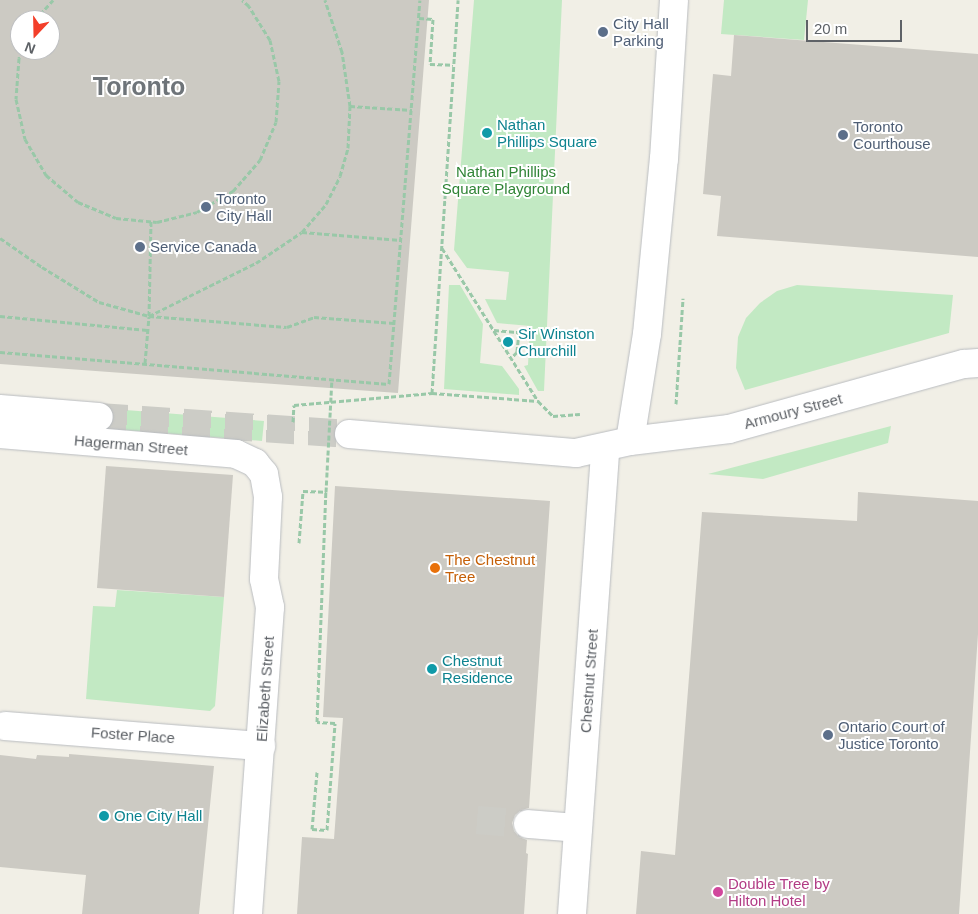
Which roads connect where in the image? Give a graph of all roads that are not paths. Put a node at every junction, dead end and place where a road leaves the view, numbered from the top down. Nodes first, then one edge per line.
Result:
1 (674, 0) edge
2 (978, 363) edge
3 (0, 409) edge
4 (99, 416) tunnel mouth
5 (0, 434) edge
6 (349, 434) tunnel mouth
7 (618, 444) junction
8 (259, 467) joint
9 (5, 726) dead end
10 (261, 746) junction
11 (528, 824) tunnel mouth
12 (578, 828) junction
13 (248, 914) edge
14 (572, 914) edge

1 - 7 street, Chestnut Street
2 - 7 street, Armoury Street
3 - 4 street
5 - 8 street, Hagerman Street
6 - 7 street, Armoury Street
7 - 12 street, Chestnut Street
8 - 10 street, Elizabeth Street
9 - 10 street, Foster Place
10 - 13 street, Elizabeth Street
11 - 12 street
12 - 14 street, Chestnut Street

